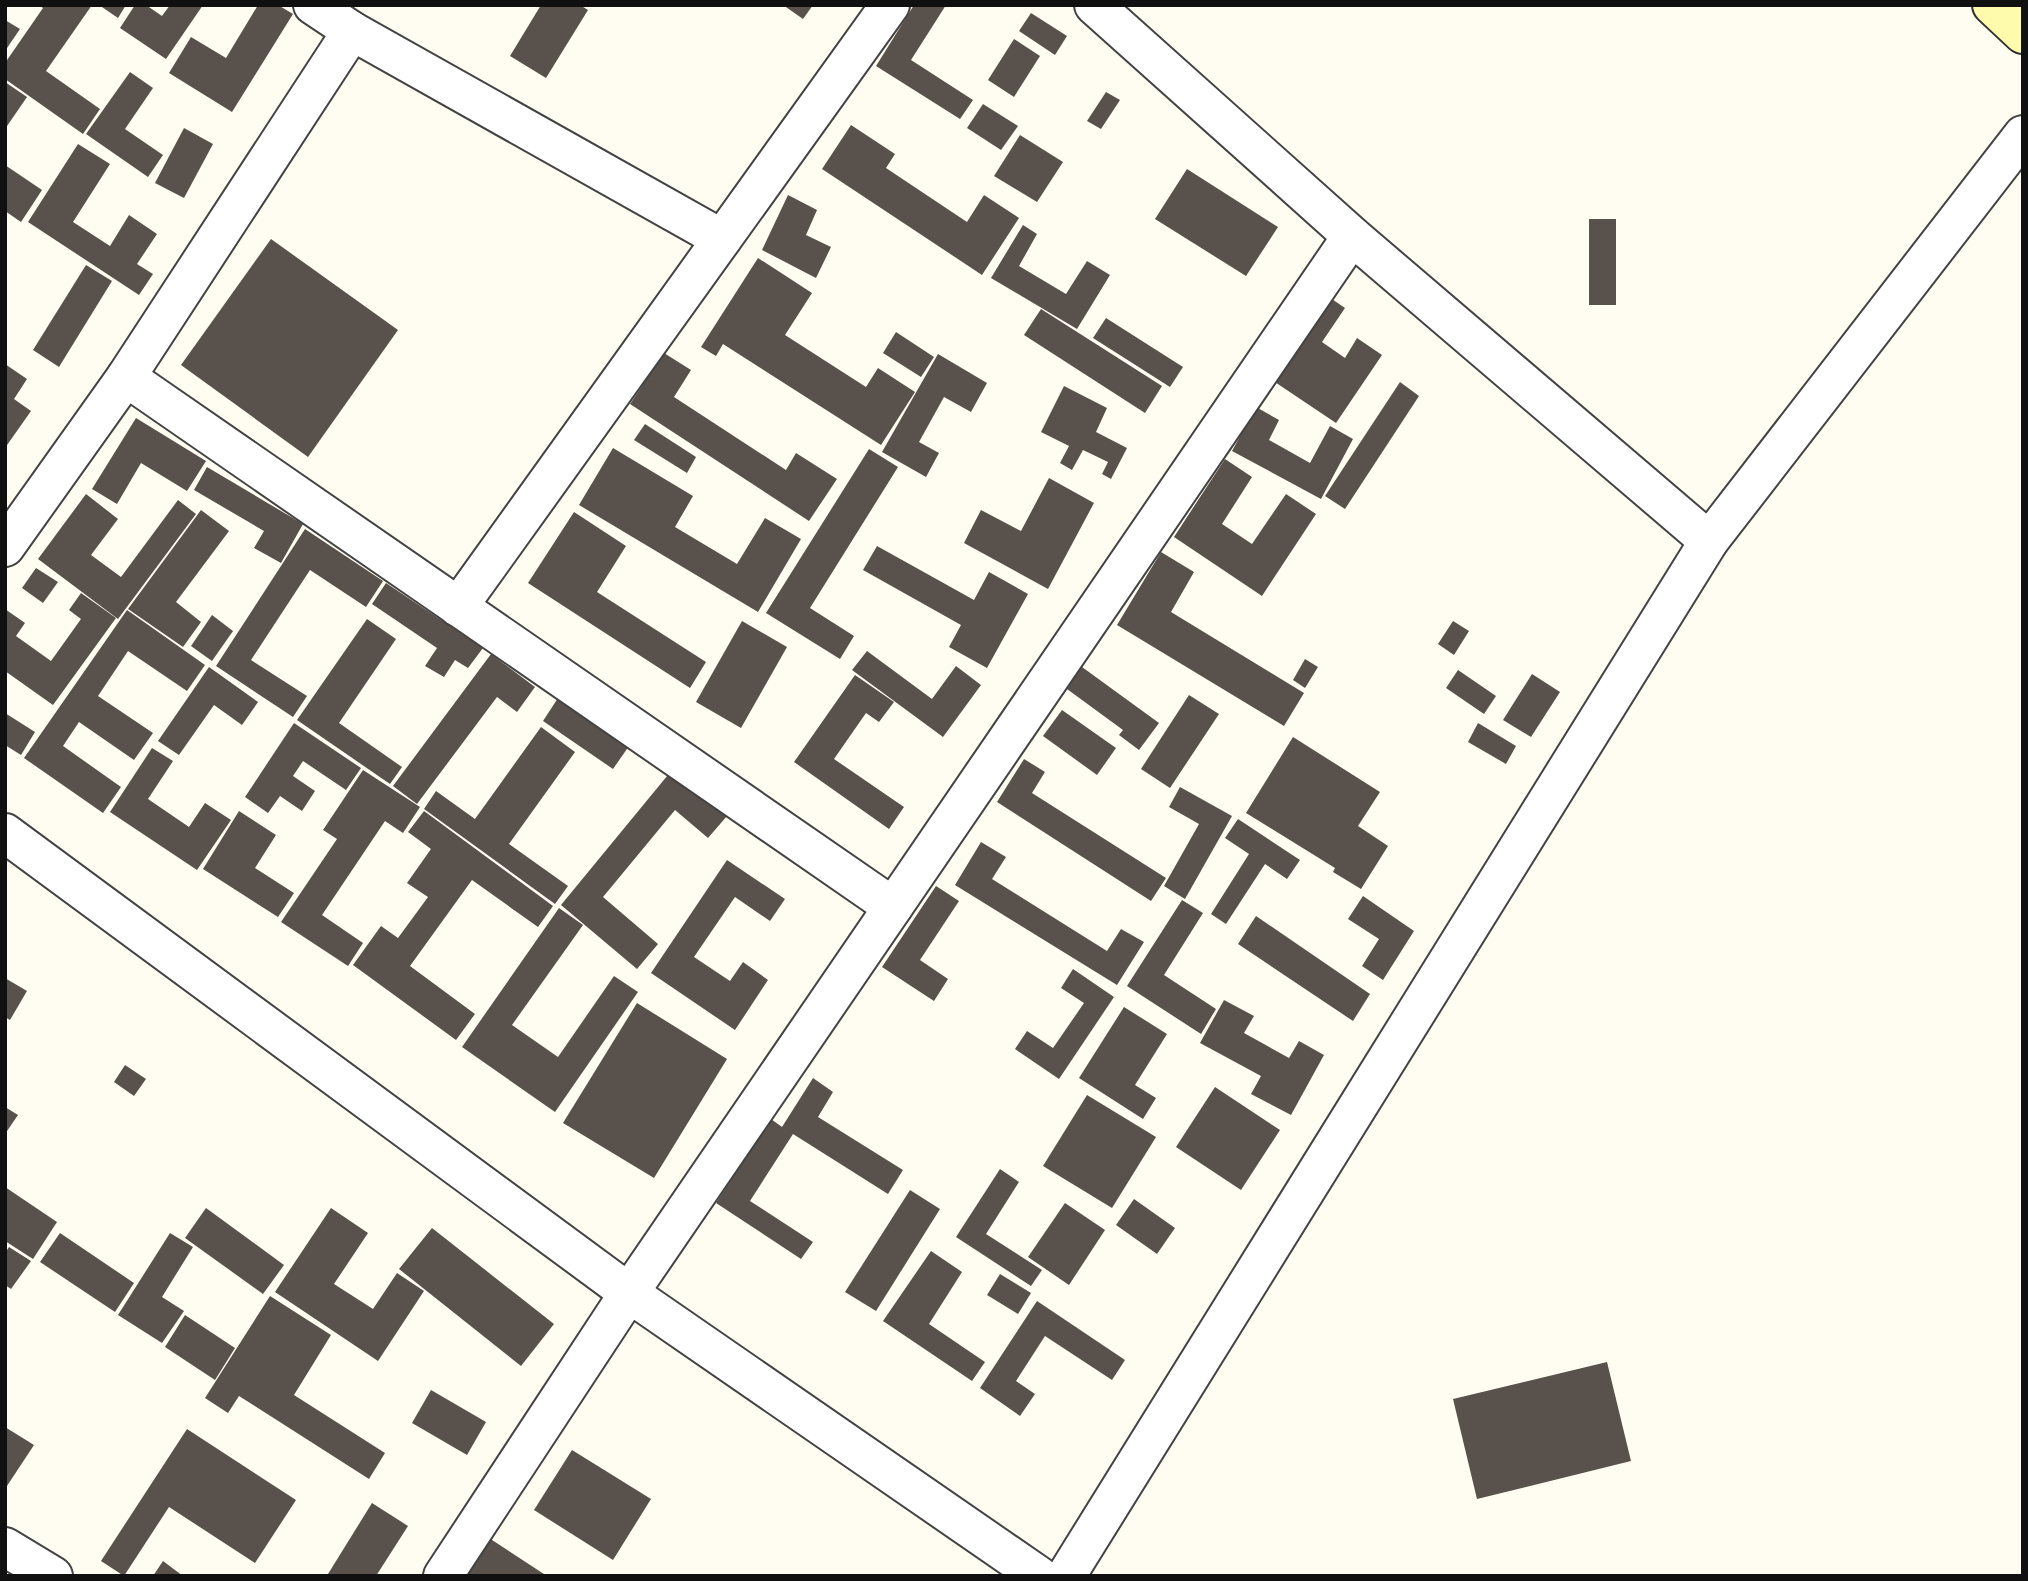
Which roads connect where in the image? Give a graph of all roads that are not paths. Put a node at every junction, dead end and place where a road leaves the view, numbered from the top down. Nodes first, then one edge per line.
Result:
1 (313, 5) edge
2 (890, 5) edge
3 (1094, 5) edge
4 (1992, 5) edge
5 (352, 31) junction
6 (2023, 34) edge
7 (2023, 135) edge
8 (1352, 236) junction
9 (722, 239) junction
10 (126, 377) junction
11 (1709, 541) junction
12 (5, 547) edge
13 (458, 607) junction
14 (5, 833) edge
15 (893, 907) junction
16 (629, 1293) junction
17 (5, 1547) edge
18 (53, 1576) edge
19 (443, 1576) edge
20 (1039, 1576) edge
21 (1066, 1576) edge

1 - 5 street
2 - 9 street
3 - 8 street
4 - 6 main road
5 - 9 street
5 - 10 street
7 - 11 street
8 - 11 street
8 - 15 street
9 - 13 street
10 - 12 street
10 - 13 street
11 - 21 street
13 - 15 street
14 - 16 street
15 - 16 street
16 - 19 street
16 - 20 street
17 - 18 street

